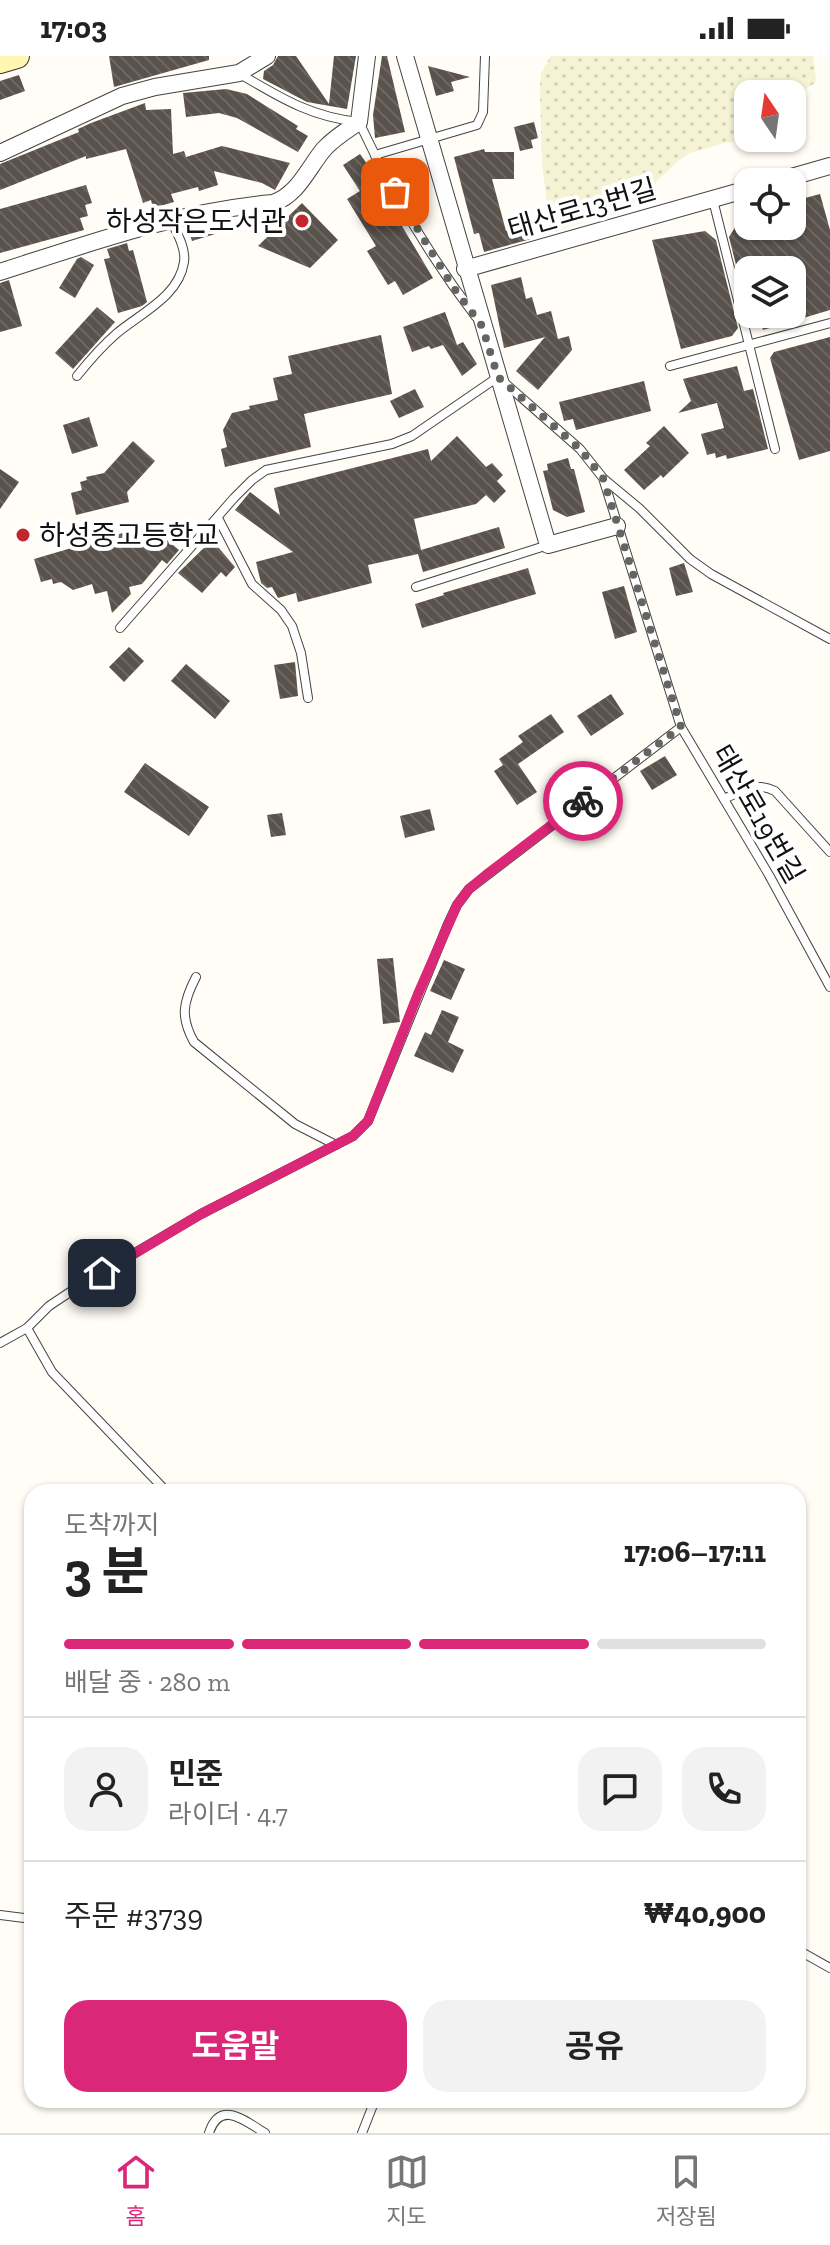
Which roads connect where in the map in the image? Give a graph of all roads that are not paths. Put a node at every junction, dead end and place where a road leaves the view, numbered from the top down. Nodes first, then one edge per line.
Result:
1 (17, 56) edge
2 (267, 56) edge
3 (367, 56) edge
4 (405, 56) edge
5 (485, 56) edge
6 (0, 61) edge
7 (239, 73) junction
8 (359, 122) junction
9 (429, 140) junction
10 (0, 153) edge
11 (375, 155) junction
12 (830, 166) edge
13 (806, 173) edge
14 (734, 193) edge
15 (713, 199) junction
16 (171, 221) junction
17 (465, 269) junction
18 (0, 272) edge
19 (830, 323) edge
20 (482, 326) junction
21 (748, 345) junction
22 (670, 366) dead end
23 (77, 376) dead end
24 (498, 377) junction
25 (775, 449) dead end
26 (603, 478) junction
27 (218, 518) junction
28 (617, 526) junction
29 (548, 545) junction
30 (416, 587) dead end
31 (120, 628) dead end
32 (830, 639) edge
33 (308, 698) dead end
34 (681, 727) junction
35 (724, 799) junction
36 (830, 852) edge
37 (196, 977) dead end
38 (830, 987) edge
39 (336, 1145) junction
40 (27, 1328) junction
41 (0, 1343) edge
42 (159, 1484) edge
43 (0, 1915) edge
44 (24, 1918) edge
45 (806, 1954) edge
46 (830, 1968) edge
47 (372, 2108) edge
48 (209, 2133) edge
49 (265, 2133) edge
50 (362, 2133) edge

1 - 6 main road
2 - 7 street
3 - 8 street
4 - 9 street
5 - 9 lane
7 - 8 lane
7 - 10 street
8 - 11 lane
8 - 16 street
9 - 11 lane
9 - 17 street
11 - 20 lane
12 - 13 street
14 - 15 street, 태산로13번길
15 - 17 street, 태산로13번길
15 - 21 lane
16 - 18 street
16 - 23 lane
17 - 20 street
19 - 21 lane
20 - 24 street
21 - 22 lane
21 - 25 lane
24 - 26 lane, 태산로19번길
24 - 27 lane
24 - 29 street
26 - 28 lane, 태산로19번길
26 - 32 lane
27 - 31 lane
27 - 33 lane
28 - 29 street
28 - 34 lane, 태산로19번길
29 - 30 lane
34 - 35 lane, 태산로19번길
34 - 39 lane
35 - 36 lane
35 - 38 lane, 태산로19번길
37 - 39 lane
39 - 40 lane
40 - 41 lane
40 - 42 lane
43 - 44 lane
45 - 46 lane
47 - 50 lane
48 - 49 lane

